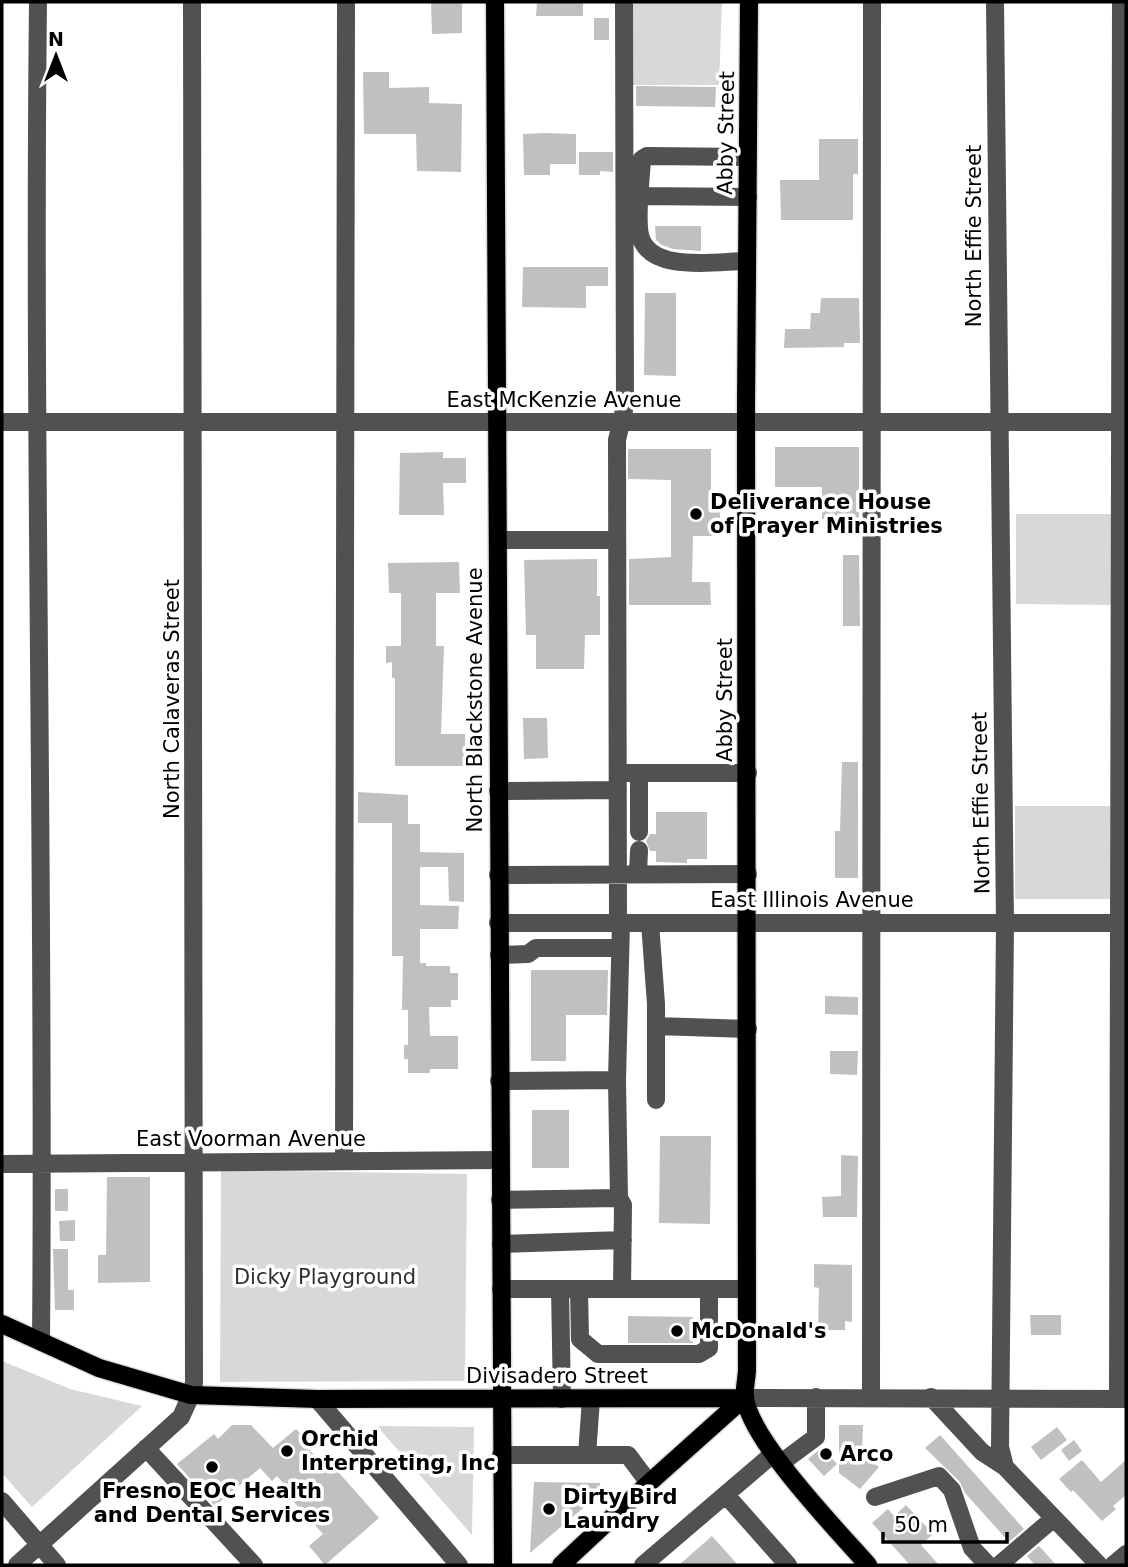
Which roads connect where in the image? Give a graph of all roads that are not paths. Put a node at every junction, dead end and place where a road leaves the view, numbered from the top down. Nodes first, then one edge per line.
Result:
1 (38, 2) edge
2 (192, 2) edge
3 (346, 2) edge
4 (495, 2) edge
5 (624, 2) edge
6 (749, 2) edge
7 (872, 2) edge
8 (995, 2) edge
9 (1121, 2) edge
10 (748, 157) junction
11 (641, 196) junction
12 (748, 198) junction
13 (747, 261) junction
14 (39, 421) junction
15 (194, 421) junction
16 (2, 422) edge
17 (345, 422) junction
18 (498, 422) junction
19 (621, 422) junction
20 (871, 422) junction
21 (998, 422) junction
22 (1123, 422) edge
23 (747, 423) junction
24 (498, 540) junction
25 (617, 540) junction
26 (639, 773) junction
27 (748, 773) junction
28 (618, 782) junction
29 (498, 791) junction
30 (618, 874) junction
31 (638, 874) junction
32 (748, 874) junction
33 (498, 875) junction
34 (498, 923) junction
35 (535, 923) junction
36 (619, 923) junction
37 (650, 923) junction
38 (748, 923) junction
39 (871, 923) junction
40 (1005, 923) junction
41 (1123, 923) edge
42 (536, 948) junction
43 (619, 948) junction
44 (499, 954) junction
45 (656, 1026) junction
46 (748, 1029) junction
47 (617, 1080) junction
48 (499, 1081) junction
49 (656, 1100) dead end
50 (500, 1160) junction
51 (344, 1161) junction
52 (195, 1163) junction
53 (2, 1164) edge
54 (42, 1164) junction
55 (619, 1198) junction
56 (500, 1200) junction
57 (623, 1240) junction
58 (501, 1244) junction
59 (501, 1289) junction
60 (560, 1289) junction
61 (579, 1289) junction
62 (622, 1289) junction
63 (709, 1289) junction
64 (747, 1289) junction
65 (2, 1324) edge
66 (41, 1340) junction
67 (191, 1395) junction
68 (816, 1397) junction
69 (871, 1397) junction
70 (931, 1397) junction
71 (744, 1398) junction
72 (1000, 1398) junction
73 (317, 1399) junction
74 (500, 1399) junction
75 (562, 1399) junction
76 (591, 1399) junction
77 (1122, 1399) edge
78 (146, 1448) junction
79 (501, 1455) junction
80 (587, 1455) junction
81 (777, 1458) junction
82 (1005, 1467) junction
83 (649, 1483) junction
84 (726, 1495) junction
85 (875, 1497) dead end
86 (2, 1501) edge
87 (1054, 1518) junction
88 (40, 1545) junction
89 (1126, 1554) edge
90 (569, 1563) edge
91 (17, 1565) edge
92 (57, 1565) edge
93 (254, 1565) edge
94 (459, 1565) edge
95 (503, 1565) edge
96 (643, 1565) edge
97 (788, 1565) edge
98 (868, 1565) edge
99 (988, 1565) edge
100 (999, 1565) edge
101 (1099, 1565) edge
102 (1114, 1565) edge

1 - 14 street
2 - 15 street, North Calaveras Street
3 - 17 street
4 - 18 main road, North Blackstone Avenue
5 - 19 street
6 - 10 main road, Abby Street
7 - 20 street
8 - 21 street, North Effie Street
9 - 22 street
10 - 11 street
10 - 12 main road, Abby Street
11 - 12 street
11 - 13 street
12 - 13 main road, Abby Street
13 - 23 main road, Abby Street
14 - 15 street, East McKenzie Avenue
14 - 16 street, East McKenzie Avenue
14 - 54 street
15 - 17 street, East McKenzie Avenue
15 - 52 street, North Calaveras Street
17 - 18 street, East McKenzie Avenue
17 - 51 street
18 - 19 street, East McKenzie Avenue
18 - 24 main road, North Blackstone Avenue
19 - 23 street, East McKenzie Avenue
19 - 25 street
20 - 21 street, East McKenzie Avenue
20 - 23 street, East McKenzie Avenue
20 - 39 street
21 - 22 street, East McKenzie Avenue
21 - 40 street, North Effie Street
22 - 41 street
23 - 27 main road, Abby Street
24 - 25 street
24 - 29 main road, North Blackstone Avenue
25 - 28 street
26 - 27 street
26 - 28 street
26 - 31 street
27 - 32 main road, Abby Street
28 - 29 street
28 - 30 street
29 - 33 main road, North Blackstone Avenue
30 - 31 street
30 - 33 street
30 - 36 street
31 - 32 street
32 - 38 main road, Abby Street
33 - 34 main road, North Blackstone Avenue
34 - 35 street, East Illinois Avenue
34 - 44 main road, North Blackstone Avenue
35 - 36 street, East Illinois Avenue
35 - 42 street
36 - 37 street, East Illinois Avenue
36 - 43 street
37 - 38 street, East Illinois Avenue
37 - 45 street
38 - 39 street, East Illinois Avenue
38 - 46 main road, Abby Street
39 - 40 street, East Illinois Avenue
39 - 69 street
40 - 41 street, East Illinois Avenue
40 - 72 street, North Effie Street
41 - 77 street
42 - 43 street
42 - 44 street
43 - 47 street
44 - 48 main road, North Blackstone Avenue
45 - 46 street
45 - 49 street
46 - 64 main road, Abby Street
47 - 48 street
47 - 55 street
48 - 50 main road, North Blackstone Avenue
50 - 51 street, East Voorman Avenue
50 - 56 main road, North Blackstone Avenue
51 - 52 street, East Voorman Avenue
52 - 54 street, East Voorman Avenue
52 - 67 street, North Calaveras Street
53 - 54 street, East Voorman Avenue
54 - 66 street
55 - 56 street
55 - 57 street
56 - 58 main road, North Blackstone Avenue
57 - 58 street
57 - 62 street
58 - 59 main road, North Blackstone Avenue
59 - 60 street
59 - 74 main road, North Blackstone Avenue
60 - 61 street
60 - 75 street
61 - 62 street
61 - 63 street
62 - 63 street
63 - 64 street
64 - 71 main road, Abby Street
65 - 66 main road, Divisadero Street
66 - 67 main road, Divisadero Street
67 - 73 main road, Divisadero Street
67 - 78 street
68 - 69 street, Divisadero Street
68 - 71 street, Divisadero Street
68 - 81 street
69 - 70 street, Divisadero Street
70 - 72 street, Divisadero Street
70 - 82 street
71 - 76 main road, Divisadero Street
71 - 81 main road
71 - 83 main road
72 - 77 street, Divisadero Street
72 - 82 street, North Effie Street
73 - 74 main road, Divisadero Street
73 - 94 street
74 - 75 main road, Divisadero Street
74 - 79 main road, North Blackstone Avenue
75 - 76 main road, Divisadero Street
76 - 80 street
78 - 88 street
78 - 93 street
79 - 80 street
79 - 95 main road, North Blackstone Avenue
80 - 83 street
81 - 84 street
81 - 98 main road
82 - 87 street
83 - 90 main road
84 - 96 street
84 - 97 street
85 - 99 street
86 - 88 street
87 - 100 street
87 - 101 street
88 - 91 street
88 - 92 street
89 - 102 street

